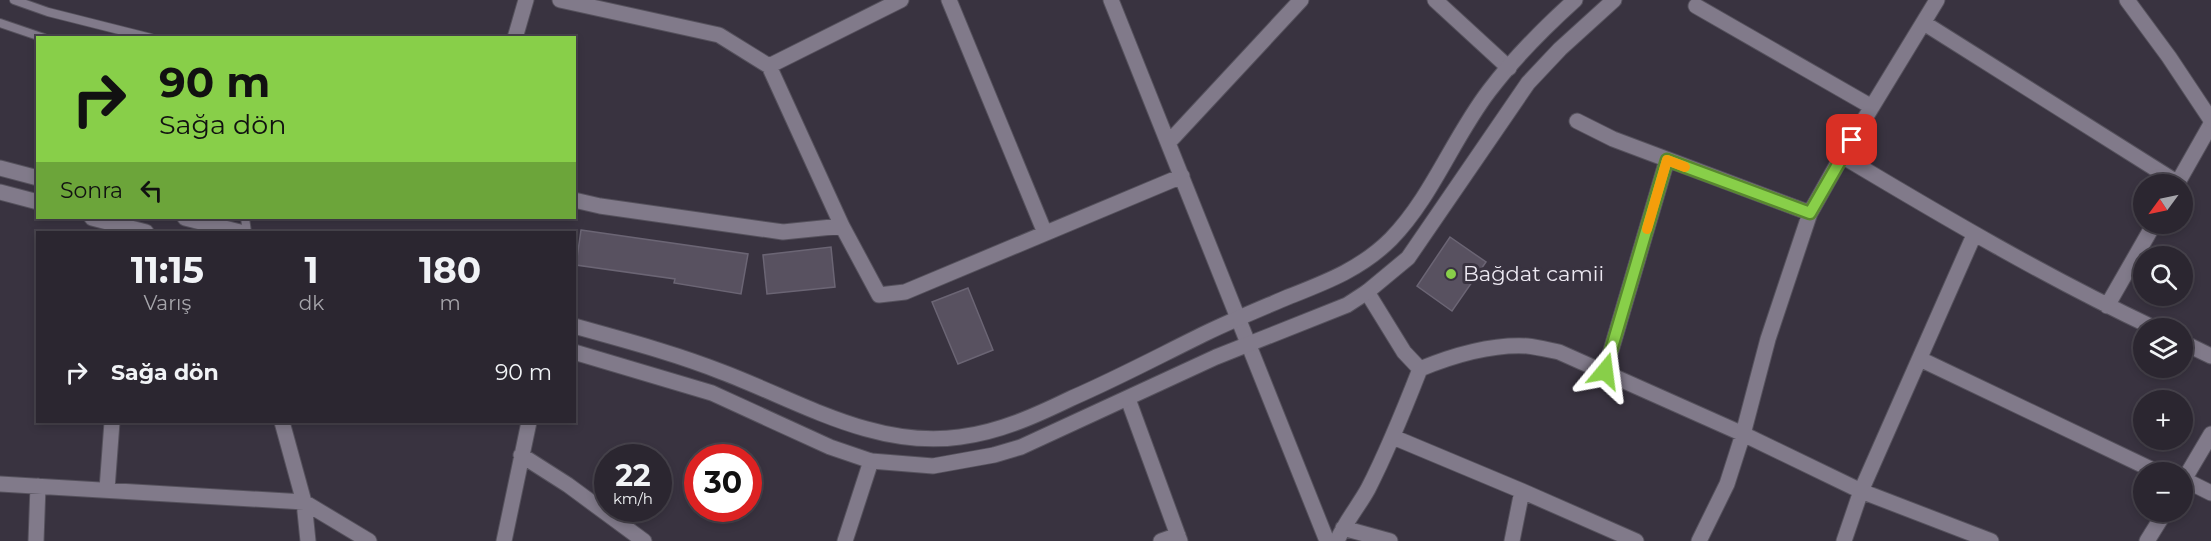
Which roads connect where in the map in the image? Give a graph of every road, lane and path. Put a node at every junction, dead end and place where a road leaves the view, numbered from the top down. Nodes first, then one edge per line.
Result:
1 (14, 0) edge
2 (526, 0) edge
3 (560, 0) edge
4 (901, 0) edge
5 (949, 0) edge
6 (1111, 0) edge
7 (1301, 0) edge
8 (1435, 0) edge
9 (1575, 0) edge
10 (1614, 0) edge
11 (1937, 0) edge
12 (2127, 0) edge
13 (1696, 6) dead end
14 (0, 23) edge
15 (1924, 23) junction
16 (38, 36) edge
17 (144, 36) edge
18 (515, 36) edge
19 (770, 66) junction
20 (1509, 68) junction
21 (1872, 107) junction
22 (1577, 121) dead end
23 (2211, 122) edge
24 (1169, 142) junction
25 (1842, 156) junction
26 (1667, 160) junction
27 (0, 168) edge
28 (2161, 174) edge
29 (2182, 174) edge
30 (1182, 176) junction
31 (36, 177) edge
32 (0, 192) edge
33 (576, 200) edge
34 (36, 201) edge
35 (1810, 213) junction
36 (95, 219) edge
37 (189, 219) edge
38 (215, 225) edge
39 (843, 226) junction
40 (128, 230) edge
41 (236, 231) edge
42 (1045, 233) junction
43 (2148, 234) edge
44 (1974, 235) junction
45 (1367, 292) junction
46 (2107, 306) junction
47 (1238, 317) junction
48 (2133, 318) edge
49 (576, 327) edge
50 (1248, 344) junction
51 (2193, 347) edge
52 (576, 353) edge
53 (2211, 356) edge
54 (1920, 358) junction
55 (1420, 369) junction
56 (1605, 371) junction
57 (1128, 399) junction
58 (112, 423) edge
59 (282, 423) edge
60 (529, 423) edge
61 (1743, 434) junction
62 (2211, 434) edge
63 (1393, 437) junction
64 (521, 455) junction
65 (871, 461) junction
66 (2136, 462) edge
67 (2193, 466) edge
68 (0, 484) edge
69 (38, 486) junction
70 (2193, 486) edge
71 (107, 489) junction
72 (1522, 490) junction
73 (1861, 491) junction
74 (2211, 493) edge
75 (304, 502) junction
76 (2159, 522) edge
77 (1340, 534) edge
78 (1179, 538) edge
79 (36, 541) edge
80 (308, 541) edge
81 (369, 541) edge
82 (504, 541) edge
83 (644, 541) edge
84 (845, 541) edge
85 (1161, 541) edge
86 (1327, 541) edge
87 (1390, 541) edge
88 (1512, 541) edge
89 (1636, 541) edge
90 (1699, 541) edge
91 (1844, 541) edge
92 (1991, 541) edge
93 (2147, 541) edge

1 - 17 lane
2 - 18 street
3 - 19 street
4 - 19 street
5 - 42 street
6 - 24 street
7 - 24 street
8 - 20 street
9 - 20 street
10 - 45 street
11 - 15 street
12 - 23 street
13 - 21 street
14 - 16 lane
15 - 21 street
15 - 28 street
19 - 39 street
20 - 47 street
21 - 25 street
22 - 26 street
23 - 29 street
24 - 30 street
25 - 35 street
25 - 44 street
26 - 35 street
26 - 56 street
27 - 31 street
30 - 42 street
30 - 47 street
32 - 34 street
33 - 39 street
35 - 61 street
36 - 40 street
37 - 38 street
38 - 41 street
39 - 42 street
43 - 46 street
44 - 46 street
44 - 54 street
45 - 50 street
45 - 55 street
46 - 48 street
47 - 49 street
47 - 50 street
50 - 57 street
50 - 86 street
51 - 53 street
52 - 65 street
54 - 66 street
54 - 73 street
55 - 56 street
55 - 63 street
56 - 61 street
57 - 65 street
57 - 78 street
58 - 71 street
59 - 75 street
60 - 64 street
61 - 73 street
61 - 90 street
62 - 67 street
63 - 72 street
63 - 77 street
64 - 82 street
64 - 83 street
65 - 84 street
68 - 69 street
69 - 71 street
69 - 79 street
70 - 74 street
71 - 75 street
72 - 88 street
72 - 89 street
73 - 91 street
73 - 92 street
75 - 80 street
75 - 81 street
76 - 93 street
77 - 87 street
78 - 85 street

